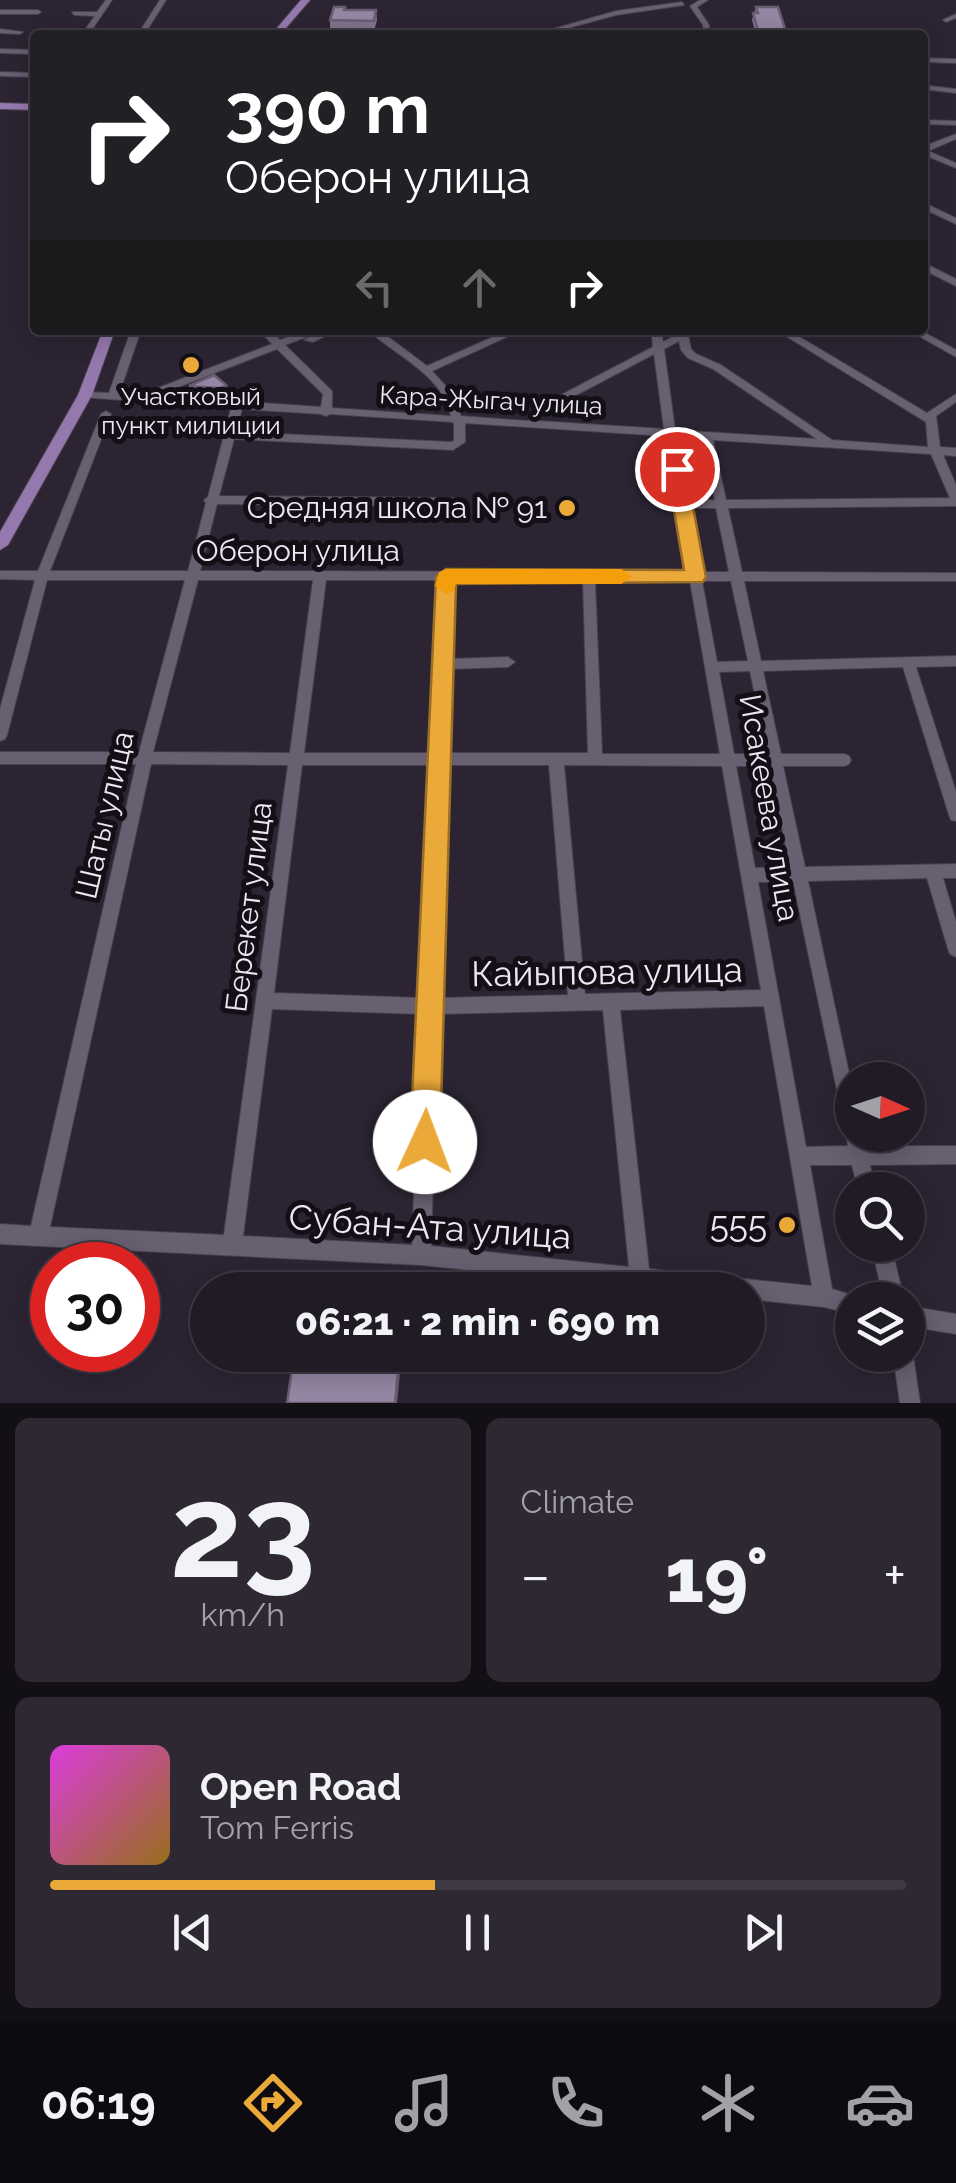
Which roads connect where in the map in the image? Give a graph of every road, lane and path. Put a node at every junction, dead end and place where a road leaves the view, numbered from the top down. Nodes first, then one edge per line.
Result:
1 (20, 0) edge
2 (108, 0) edge
3 (162, 0) edge
4 (306, 0) edge
5 (614, 0) edge
6 (706, 0) edge
7 (682, 4) dead end
8 (4, 12) edge
9 (38, 12) dead end
10 (74, 14) dead end
11 (99, 14) junction
12 (616, 14) junction
13 (956, 16) edge
14 (946, 20) dead end
15 (0, 22) edge
16 (88, 30) edge
17 (144, 30) edge
18 (280, 30) edge
19 (554, 30) edge
20 (706, 30) edge
21 (0, 31) edge
22 (20, 32) dead end
23 (0, 52) edge
24 (30, 52) edge
25 (928, 60) edge
26 (956, 61) edge
27 (0, 74) edge
28 (30, 75) edge
29 (928, 88) edge
30 (956, 91) edge
31 (0, 106) edge
32 (30, 107) edge
33 (928, 122) edge
34 (956, 123) edge
35 (956, 136) edge
36 (928, 148) edge
37 (928, 153) edge
38 (956, 166) edge
39 (928, 207) edge
40 (956, 221) edge
41 (928, 269) edge
42 (956, 283) edge
43 (108, 335) edge
44 (135, 335) edge
45 (270, 335) edge
46 (306, 335) edge
47 (319, 335) edge
48 (379, 335) edge
49 (505, 335) edge
50 (657, 335) edge
51 (679, 335) edge
52 (682, 335) edge
53 (789, 335) edge
54 (923, 335) edge
55 (283, 347) junction
56 (658, 349) junction
57 (956, 354) edge
58 (424, 370) junction
59 (85, 395) junction
60 (112, 396) junction
61 (956, 397) edge
62 (139, 398) junction
63 (168, 398) junction
64 (237, 408) junction
65 (326, 413) junction
66 (106, 414) dead end
67 (929, 418) junction
68 (458, 421) junction
69 (530, 426) junction
70 (670, 434) junction
71 (229, 436) junction
72 (707, 436) junction
73 (830, 444) junction
74 (936, 450) junction
75 (956, 452) edge
76 (210, 500) junction
77 (956, 500) edge
78 (455, 502) dead end
79 (683, 504) junction
80 (722, 504) junction
81 (0, 545) edge
82 (0, 574) edge
83 (42, 575) junction
84 (190, 576) junction
85 (320, 576) junction
86 (446, 577) junction
87 (589, 577) junction
88 (695, 577) junction
89 (736, 577) junction
90 (956, 577) edge
91 (956, 661) edge
92 (508, 662) dead end
93 (908, 662) junction
94 (443, 664) junction
95 (754, 666) junction
96 (713, 667) junction
97 (0, 734) edge
98 (0, 758) edge
99 (146, 758) junction
100 (439, 758) junction
101 (730, 758) junction
102 (774, 758) junction
103 (296, 759) junction
104 (556, 759) junction
105 (595, 759) junction
106 (844, 760) dead end
107 (956, 815) edge
108 (956, 871) edge
109 (933, 872) junction
110 (799, 874) junction
111 (750, 875) junction
112 (956, 949) edge
113 (772, 998) junction
114 (264, 1001) junction
115 (577, 1002) junction
116 (612, 1002) junction
117 (430, 1006) junction
118 (838, 1062) edge
119 (857, 1152) edge
120 (858, 1155) junction
121 (956, 1155) edge
122 (798, 1156) junction
123 (862, 1172) edge
124 (0, 1234) edge
125 (38, 1237) junction
126 (232, 1245) junction
127 (421, 1255) junction
128 (590, 1272) edge
129 (639, 1272) edge
130 (765, 1291) edge
131 (824, 1297) junction
132 (835, 1300) edge
133 (925, 1319) edge
134 (956, 1324) edge
135 (905, 1372) edge
136 (910, 1403) edge

1 - 8 street
2 - 11 street
3 - 17 street
4 - 18 main road
5 - 12 street
6 - 20 street
7 - 12 street
8 - 9 street
8 - 15 street
10 - 11 street
11 - 16 street
12 - 19 street
13 - 14 street
21 - 22 street
23 - 24 street
25 - 26 street
27 - 28 street
29 - 30 street
31 - 32 main road
33 - 34 street
35 - 36 street
37 - 38 street
39 - 40 street
41 - 42 street
43 - 44 street
43 - 59 main road
44 - 60 street
45 - 55 street
46 - 55 street
47 - 55 street
48 - 58 street
49 - 58 street
50 - 56 street, Исакеева улица
51 - 56 street
52 - 73 street
53 - 67 street
54 - 57 street
55 - 62 street
55 - 63 street
55 - 65 street
56 - 69 street
56 - 70 street, Исакеева улица
58 - 68 street
59 - 60 street, Кара-Жыгач улица
59 - 81 main road
60 - 62 street, Кара-Жыгач улица
61 - 67 street
62 - 63 street, Кара-Жыгач улица
63 - 64 street, Кара-Жыгач улица
64 - 65 street, Кара-Жыгач улица
64 - 71 street, Шаты улица
65 - 68 street, Кара-Жыгач улица
66 - 83 street
67 - 74 street
68 - 69 street, Кара-Жыгач улица
68 - 71 street
69 - 70 street, Кара-Жыгач улица
70 - 72 street, Кара-Жыгач улица
70 - 79 street, Исакеева улица
71 - 76 street, Шаты улица
72 - 73 street, Кара-Жыгач улица
72 - 80 street, Исакеева улица
73 - 74 street, Кара-Жыгач улица
74 - 75 street, Кара-Жыгач улица
74 - 77 street
76 - 78 street
76 - 84 street, Шаты улица
77 - 80 street
79 - 80 street
79 - 88 street, Исакеева улица
80 - 89 street, Исакеева улица
82 - 83 street, Оберон улица
83 - 84 street, Оберон улица
83 - 97 street
84 - 85 street, Оберон улица
84 - 99 street, Шаты улица
85 - 86 street, Оберон улица
85 - 103 street, Берекет улица
86 - 87 street, Оберон улица
86 - 94 street
87 - 88 street, Оберон улица
87 - 105 street
88 - 89 street, Оберон улица
88 - 96 street, Исакеева улица
89 - 90 street, Оберон улица
89 - 95 street, Исакеева улица
91 - 93 street
92 - 94 street
93 - 95 street
93 - 107 street
94 - 100 street
95 - 96 street
95 - 102 street, Исакеева улица
96 - 101 street, Исакеева улица
98 - 99 street
99 - 103 street
99 - 125 street, Шаты улица
100 - 103 street
100 - 104 street
100 - 117 street
101 - 102 street
101 - 105 street
101 - 111 street, Исакеева улица
102 - 106 street
102 - 110 street, Исакеева улица
103 - 114 street, Берекет улица
104 - 105 street
104 - 115 street
108 - 109 street
109 - 110 street
109 - 112 street
110 - 111 street
110 - 118 street, Исакеева улица
111 - 113 street, Исакеева улица
113 - 116 street, Кайыпова улица
113 - 122 street, Исакеева улица
114 - 117 street, Кайыпова улица
114 - 126 street, Берекет улица
115 - 116 street, Кайыпова улица
115 - 117 street, Кайыпова улица
116 - 129 street
117 - 127 street
119 - 120 street
120 - 121 street
120 - 122 street
120 - 123 street
122 - 131 street, Исакеева улица
124 - 125 street, Субан-Ата улица
125 - 126 street, Субан-Ата улица
126 - 127 street, Субан-Ата улица
127 - 128 street, Субан-Ата улица
130 - 131 street, Субан-Ата улица
131 - 132 street, Субан-Ата улица
133 - 134 street
135 - 136 street

